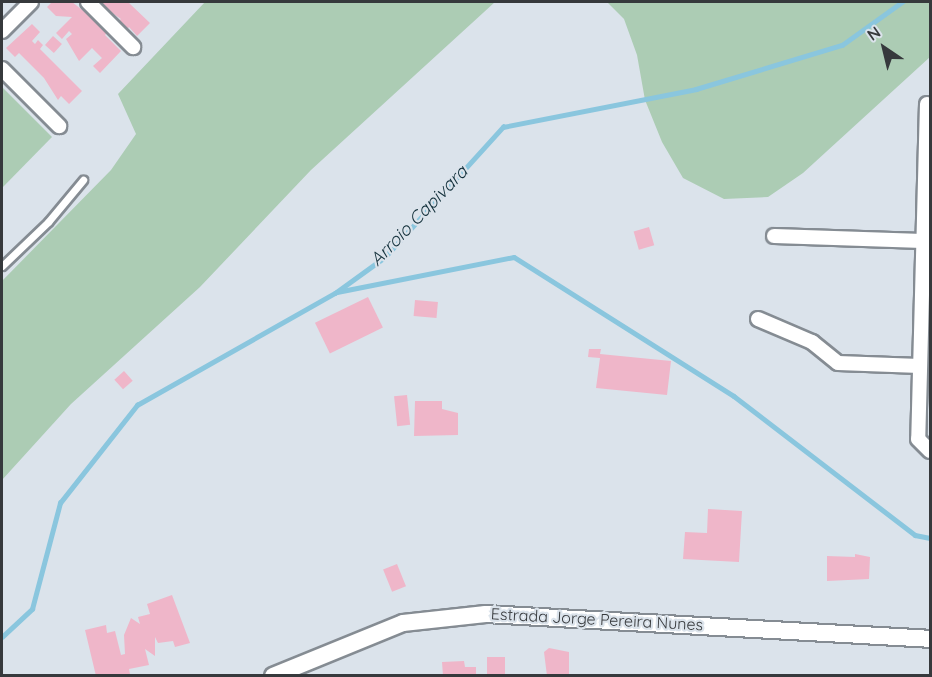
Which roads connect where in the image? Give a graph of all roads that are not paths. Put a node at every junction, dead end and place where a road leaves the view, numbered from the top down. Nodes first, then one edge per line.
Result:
1 (31, 2) edge
2 (88, 2) edge
3 (2, 31) edge
4 (133, 47) dead end
5 (2, 69) edge
6 (927, 104) dead end
7 (59, 126) dead end
8 (83, 180) dead end
9 (927, 217) edge
10 (774, 236) dead end
11 (923, 241) junction
12 (2, 266) edge
13 (758, 319) dead end
14 (925, 343) edge
15 (920, 366) junction
16 (930, 451) edge
17 (930, 639) edge
18 (273, 675) edge

1 - 3 street
2 - 4 street
5 - 7 street
6 - 9 street
8 - 12 lane
9 - 11 street
10 - 11 street
11 - 14 street
13 - 15 street
14 - 15 street
15 - 16 street
17 - 18 street, Estrada Jorge Pereira Nunes

